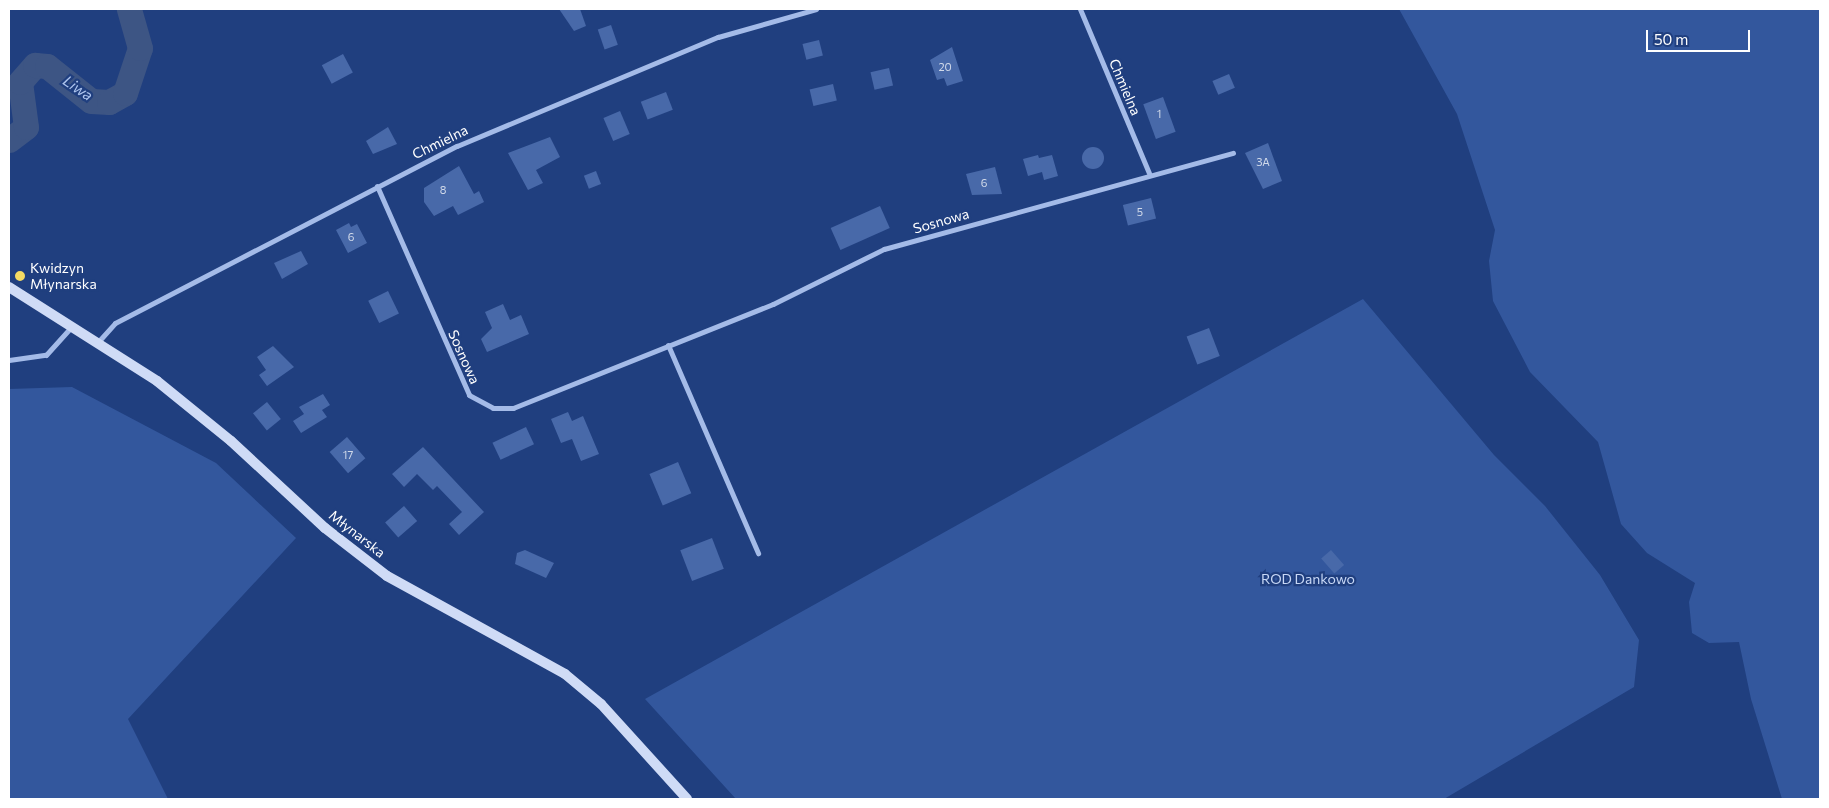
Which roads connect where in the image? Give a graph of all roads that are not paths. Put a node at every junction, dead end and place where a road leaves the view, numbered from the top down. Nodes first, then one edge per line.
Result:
1 (816, 9) edge
2 (1080, 9) edge
3 (1234, 153) dead end
4 (1149, 173) junction
5 (378, 186) junction
6 (9, 287) edge
7 (72, 326) junction
8 (98, 342) junction
9 (668, 345) junction
10 (9, 360) edge
11 (758, 553) dead end
12 (687, 799) edge

1 - 5 street, Chmielna
2 - 4 street, Chmielna
3 - 4 street, Sosnowa
4 - 9 street, Sosnowa
5 - 8 street, Chmielna
5 - 9 street, Sosnowa
6 - 7 street, Młynarska
7 - 8 street, Młynarska
7 - 10 street
8 - 12 street, Młynarska
9 - 11 street

